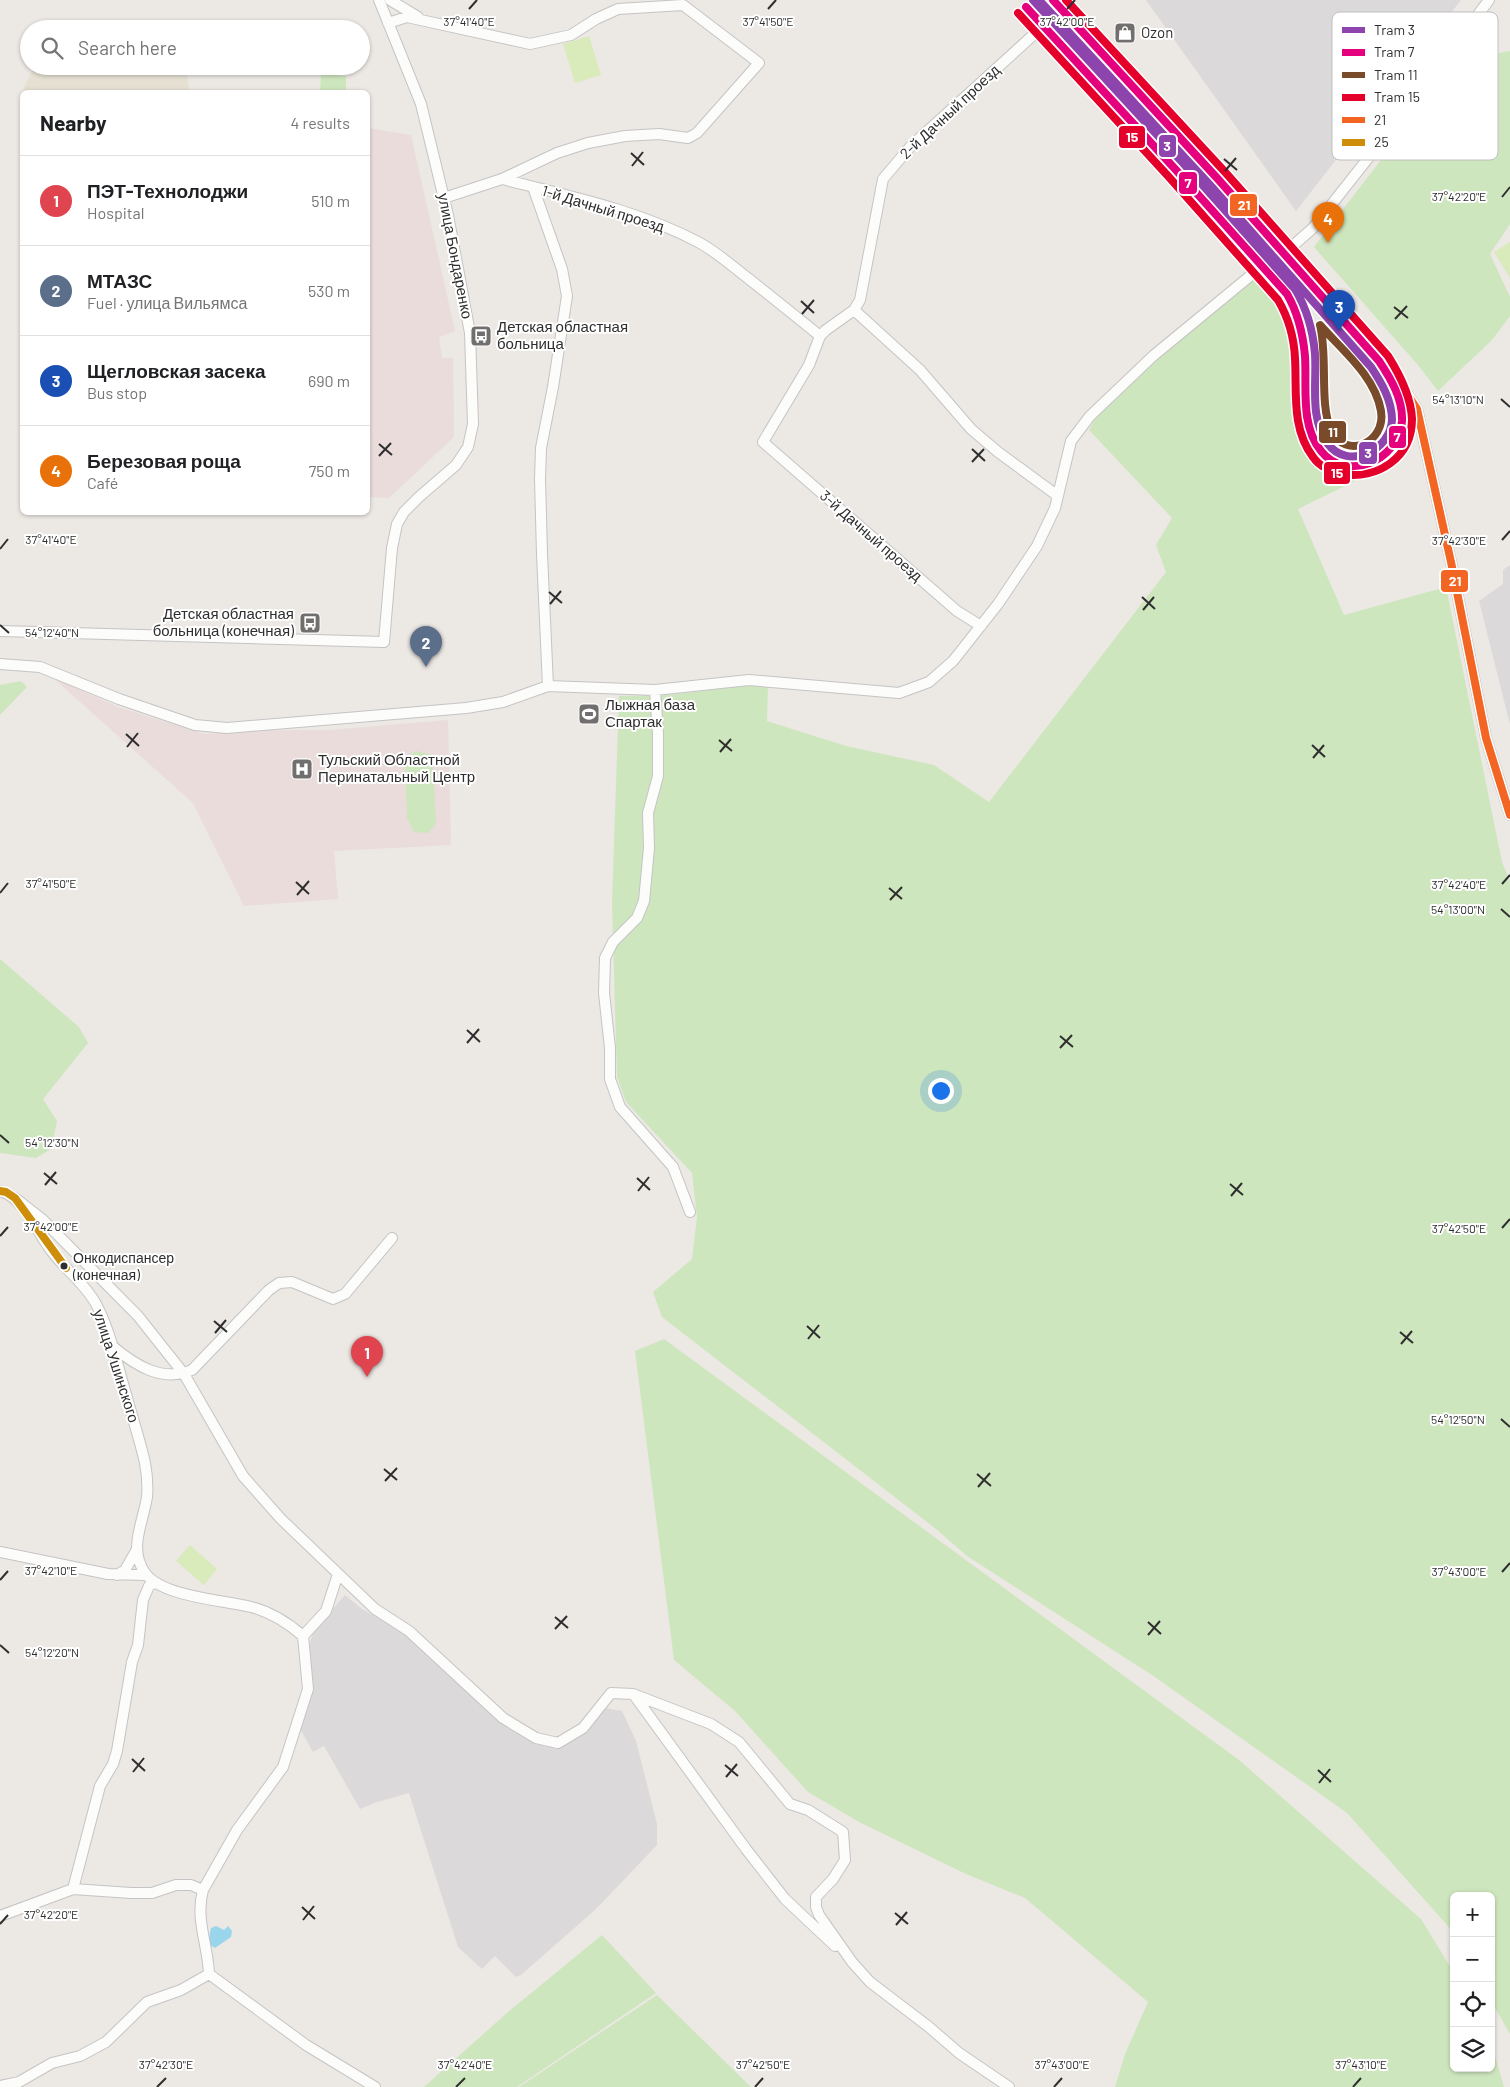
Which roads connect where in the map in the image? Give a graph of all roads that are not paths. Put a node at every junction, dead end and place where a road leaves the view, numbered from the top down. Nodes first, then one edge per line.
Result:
1 (378, 0) edge
2 (390, 0) edge
3 (1056, 0) edge
4 (1489, 0) edge
5 (1063, 8) junction
6 (1480, 12) edge
7 (426, 21) junction
8 (388, 23) junction
9 (1367, 160) edge
10 (502, 180) junction
11 (533, 187) junction
12 (444, 198) junction
13 (1287, 251) junction
14 (854, 310) junction
15 (820, 336) junction
16 (1058, 496) junction
17 (981, 626) junction
18 (0, 632) edge
19 (0, 664) edge
20 (548, 686) junction
21 (655, 690) junction
22 (1510, 815) edge
23 (0, 1191) edge
24 (16, 1198) junction
25 (690, 1212) dead end
26 (392, 1238) dead end
27 (112, 1346) junction
28 (184, 1374) junction
29 (136, 1551) junction
30 (0, 1552) edge
31 (117, 1574) junction
32 (338, 1574) junction
33 (146, 1575) junction
34 (155, 1582) junction
35 (303, 1636) junction
36 (633, 1694) junction
37 (205, 1887) junction
38 (73, 1889) junction
39 (0, 1916) edge
40 (852, 1962) junction
41 (209, 1974) junction
42 (0, 2086) edge
43 (375, 2087) edge
44 (1008, 2087) edge

1 - 8 street, улица Бондаренко
2 - 7 street
3 - 5 street
4 - 6 street
5 - 13 street
5 - 14 street, 2-й Дачный проезд
7 - 8 street
7 - 10 street
8 - 12 street, улица Бондаренко
9 - 13 street
10 - 11 street, 1-й Дачный проезд
10 - 12 street
11 - 15 street, 1-й Дачный проезд
11 - 20 street
12 - 18 street, улица Бондаренко
13 - 16 street
13 - 22 street
14 - 15 street
14 - 16 street
15 - 17 street, 3-й Дачный проезд
16 - 17 street
17 - 21 street
19 - 20 street
20 - 21 street
21 - 25 street
23 - 24 street
24 - 27 street, улица Ушинского
24 - 28 street
26 - 28 street
27 - 28 street
27 - 29 street, улица Ушинского
28 - 32 street
29 - 31 street
29 - 33 street
30 - 31 street
31 - 33 street
32 - 35 street
32 - 36 street
33 - 34 street
34 - 35 street
34 - 38 street
35 - 37 street
36 - 40 street
36 - 40 street
37 - 38 street
37 - 41 street
38 - 39 street
40 - 44 street
41 - 42 street
41 - 43 street

